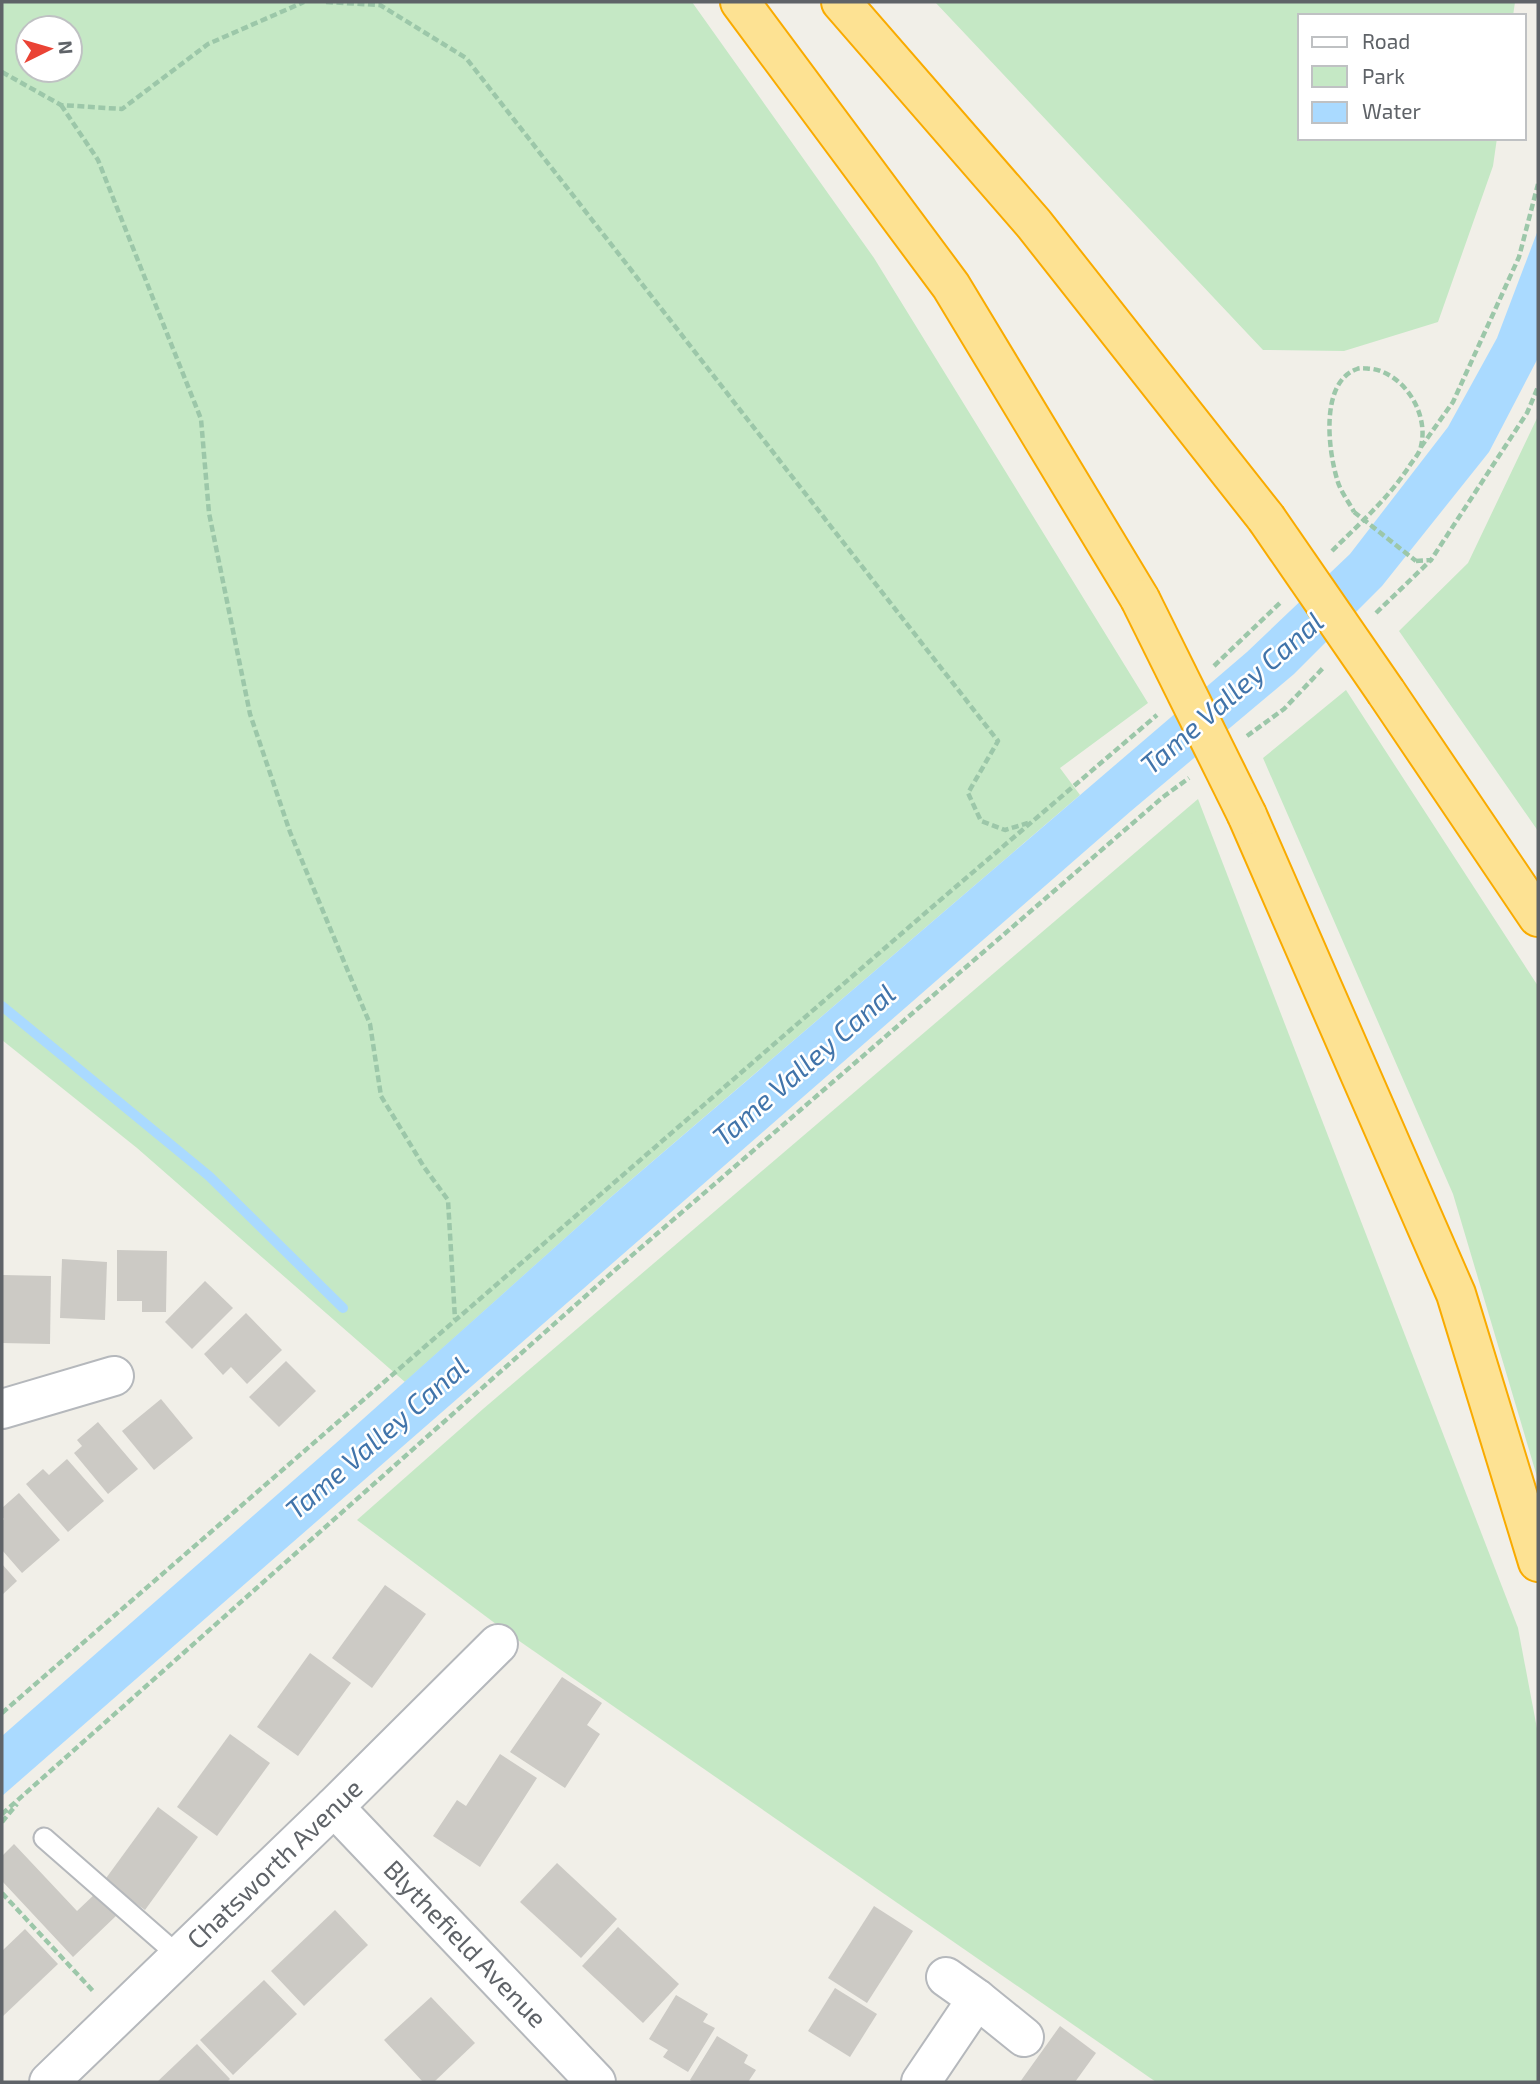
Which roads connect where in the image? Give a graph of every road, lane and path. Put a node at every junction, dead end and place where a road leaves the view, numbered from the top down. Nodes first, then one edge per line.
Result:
1 (304, 2) edge
2 (326, 2) edge
3 (740, 2) edge
4 (841, 2) edge
5 (2, 72) edge
6 (61, 105) junction
7 (1538, 184) edge
8 (1538, 387) edge
9 (1421, 448) junction
10 (1379, 504) dead end
11 (1431, 560) junction
12 (1368, 621) dead end
13 (1331, 660) dead end
14 (1240, 741) dead end
15 (1196, 773) dead end
16 (1538, 917) edge
17 (455, 1320) junction
18 (114, 1376) dead end
19 (2, 1409) edge
20 (1538, 1562) edge
21 (498, 1644) dead end
22 (2, 1713) edge
23 (26, 1792) junction
24 (334, 1807) junction
25 (2, 1814) edge
26 (2, 1822) edge
27 (44, 1838) dead end
28 (2, 1893) edge
29 (180, 1957) junction
30 (946, 1977) dead end
31 (978, 1999) junction
32 (118, 2017) junction
33 (1024, 2038) dead end
34 (49, 2082) edge
35 (596, 2082) edge
36 (920, 2082) edge

1 - 6 path
2 - 17 path
3 - 20 highway, bridge
4 - 16 highway, bridge
5 - 6 path
6 - 17 path
7 - 9 path
8 - 11 path
9 - 10 path
9 - 11 path, bridge
11 - 12 path
13 - 14 path
15 - 23 path
17 - 22 path
18 - 19 street
21 - 24 street, Chatsworth Avenue
23 - 25 path
23 - 26 path
24 - 29 street, Chatsworth Avenue
24 - 35 street, Blythefield Avenue
27 - 29 lane
28 - 32 path
29 - 32 street, Chatsworth Avenue
30 - 31 street
31 - 33 street
31 - 36 street
32 - 34 street, Chatsworth Avenue

